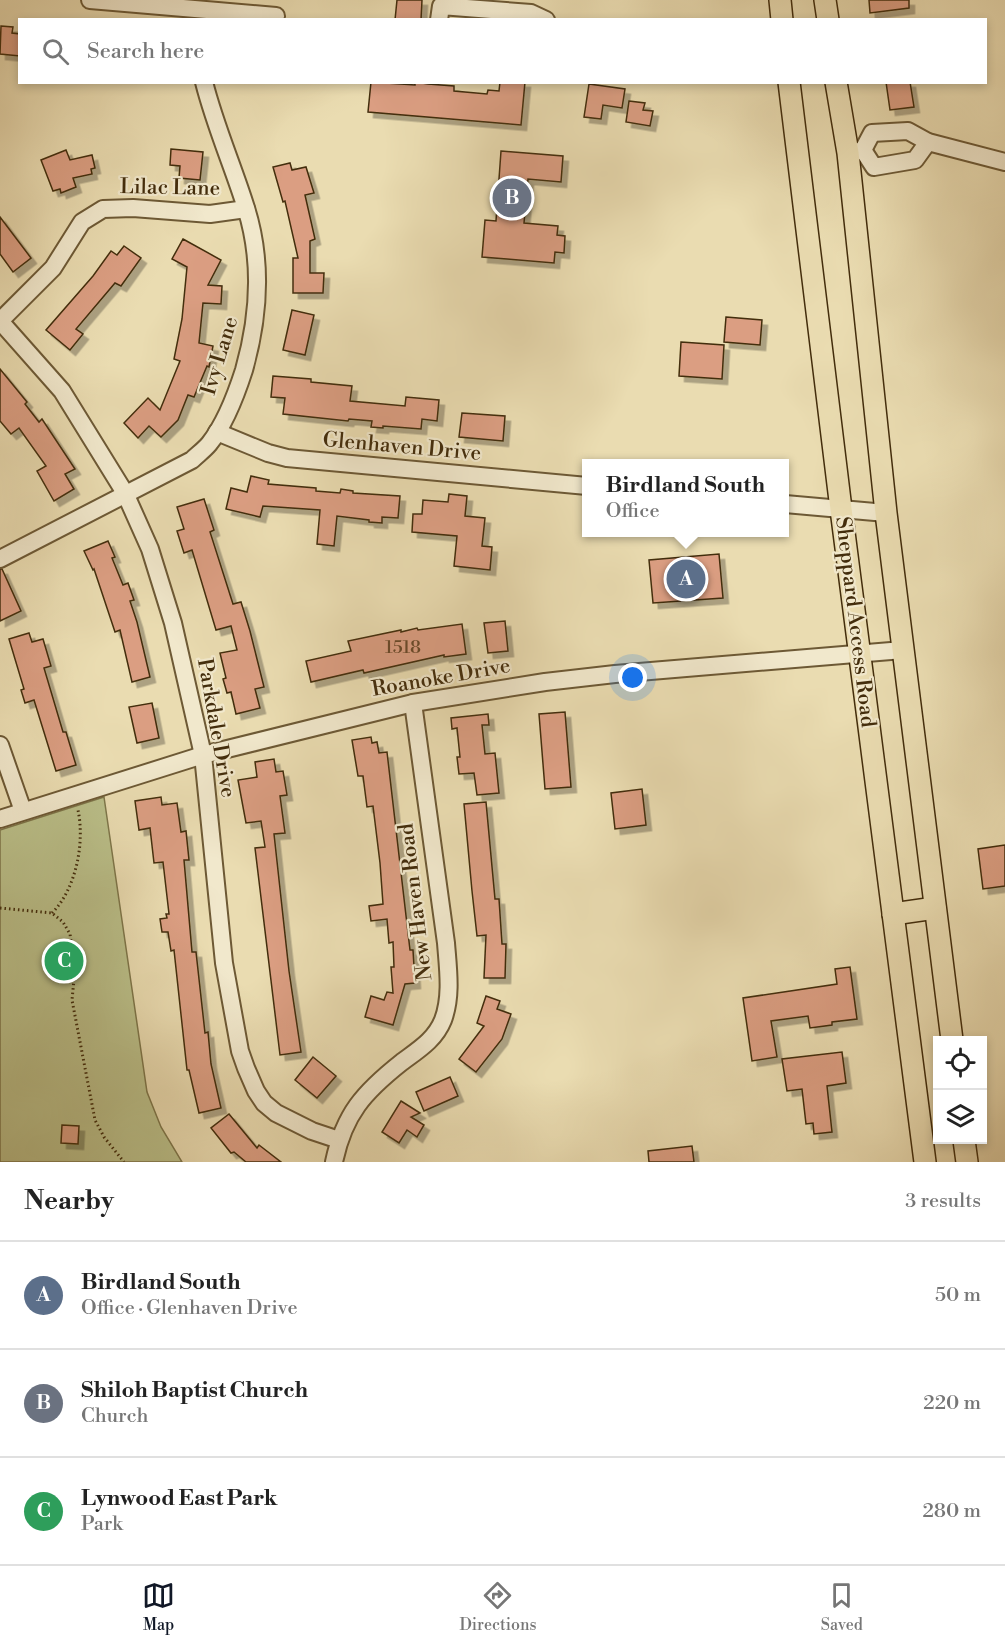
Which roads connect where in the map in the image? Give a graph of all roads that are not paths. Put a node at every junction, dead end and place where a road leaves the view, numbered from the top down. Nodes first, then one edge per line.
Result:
1 (90, 0) edge
2 (780, 0) edge
3 (825, 0) edge
4 (187, 9) edge
5 (276, 15) dead end
6 (440, 18) edge
7 (542, 18) edge
8 (782, 18) edge
9 (828, 18) edge
10 (205, 84) edge
11 (789, 84) edge
12 (837, 84) edge
13 (928, 142) junction
14 (855, 151) junction
15 (1005, 162) edge
16 (246, 208) junction
17 (0, 321) edge
18 (217, 432) junction
19 (582, 486) edge
20 (125, 493) junction
21 (789, 504) edge
22 (841, 509) junction
23 (886, 513) junction
24 (0, 559) edge
25 (903, 650) junction
26 (860, 655) junction
27 (412, 702) junction
28 (0, 746) edge
29 (203, 755) junction
30 (23, 811) junction
31 (0, 819) edge
32 (935, 908) junction
33 (893, 914) junction
34 (951, 1036) edge
35 (339, 1140) junction
36 (965, 1144) edge
37 (334, 1162) edge
38 (924, 1162) edge
39 (967, 1162) edge

1 - 4 street
2 - 8 main road
3 - 9 main road
4 - 5 street
6 - 7 street
10 - 16 street, Ivy Lane
11 - 22 main road, Sheppard Access Road
12 - 14 main road, Sheppard Access Road
13 - 14 street
13 - 14 street
13 - 15 street
14 - 23 main road, Sheppard Access Road
16 - 17 street, Lilac Lane
16 - 18 street, Ivy Lane
17 - 20 street, Parkdale Drive
18 - 19 street, Glenhaven Drive
18 - 20 street, Ivy Lane
20 - 24 street, Ivy Lane
20 - 29 street, Parkdale Drive
21 - 22 street
22 - 23 street
22 - 26 main road, Sheppard Access Road
23 - 25 main road, Sheppard Access Road
25 - 26 street, Roanoke Drive
25 - 32 main road, Sheppard Access Road
26 - 27 street, Roanoke Drive
26 - 33 main road, Sheppard Access Road
27 - 29 street, Roanoke Drive
27 - 35 street, New Haven Road
28 - 30 street
29 - 30 street, Roanoke Drive
29 - 35 street, Parkdale Drive
30 - 31 street, Roanoke Drive
32 - 33 main road
32 - 34 main road, Sheppard Access Road
33 - 38 main road, Sheppard Access Road
35 - 37 street, New Haven Road
36 - 39 main road

